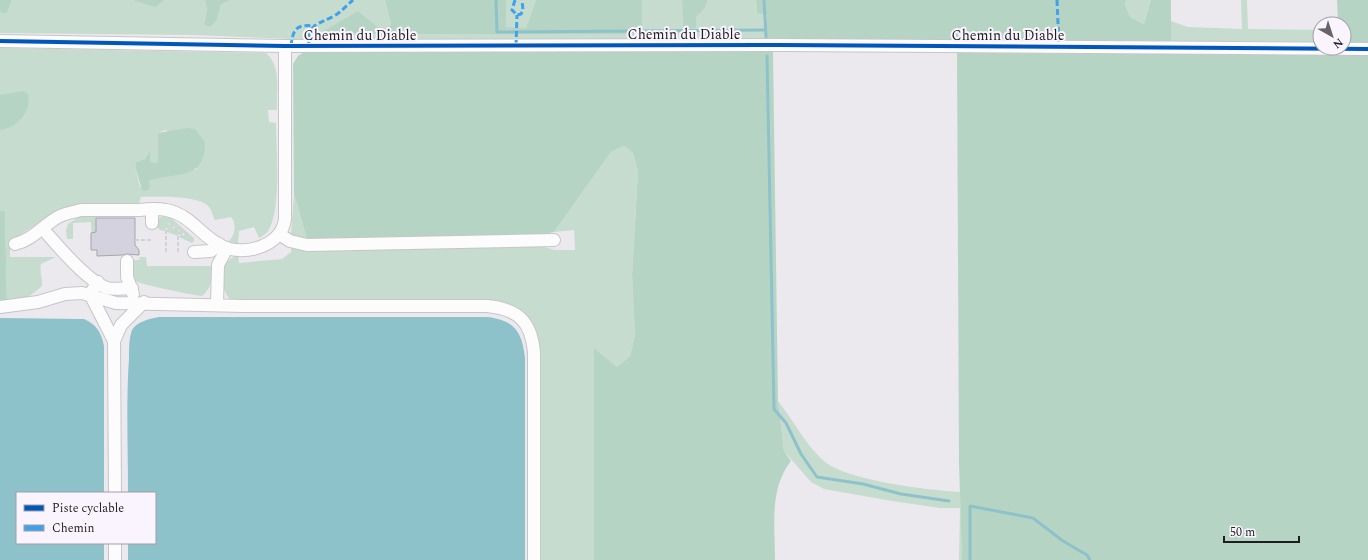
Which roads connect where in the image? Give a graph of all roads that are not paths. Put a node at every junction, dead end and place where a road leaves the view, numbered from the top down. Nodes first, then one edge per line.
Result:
1 (0, 41) edge
2 (285, 46) junction
3 (1368, 49) edge
4 (152, 209) junction
5 (152, 223) dead end
6 (43, 229) junction
7 (279, 234) junction
8 (554, 240) dead end
9 (15, 244) dead end
10 (223, 246) junction
11 (194, 252) dead end
12 (127, 261) dead end
13 (98, 282) junction
14 (132, 288) junction
15 (90, 294) junction
16 (139, 302) junction
17 (217, 305) junction
18 (0, 307) edge
19 (114, 341) junction
20 (115, 492) edge
21 (115, 544) edge
22 (115, 560) edge
23 (534, 560) edge

1 - 2 street, Chemin du Diable
2 - 3 street, Chemin du Diable
2 - 7 street
4 - 5 street
4 - 6 street
4 - 10 street
6 - 9 street
6 - 13 street
7 - 8 street
7 - 10 street
10 - 11 street
10 - 17 street
12 - 14 street
13 - 14 street
13 - 15 street
14 - 16 street
15 - 16 street
15 - 18 street
15 - 19 street
16 - 17 street
16 - 19 street
17 - 23 street
19 - 20 street
21 - 22 street

